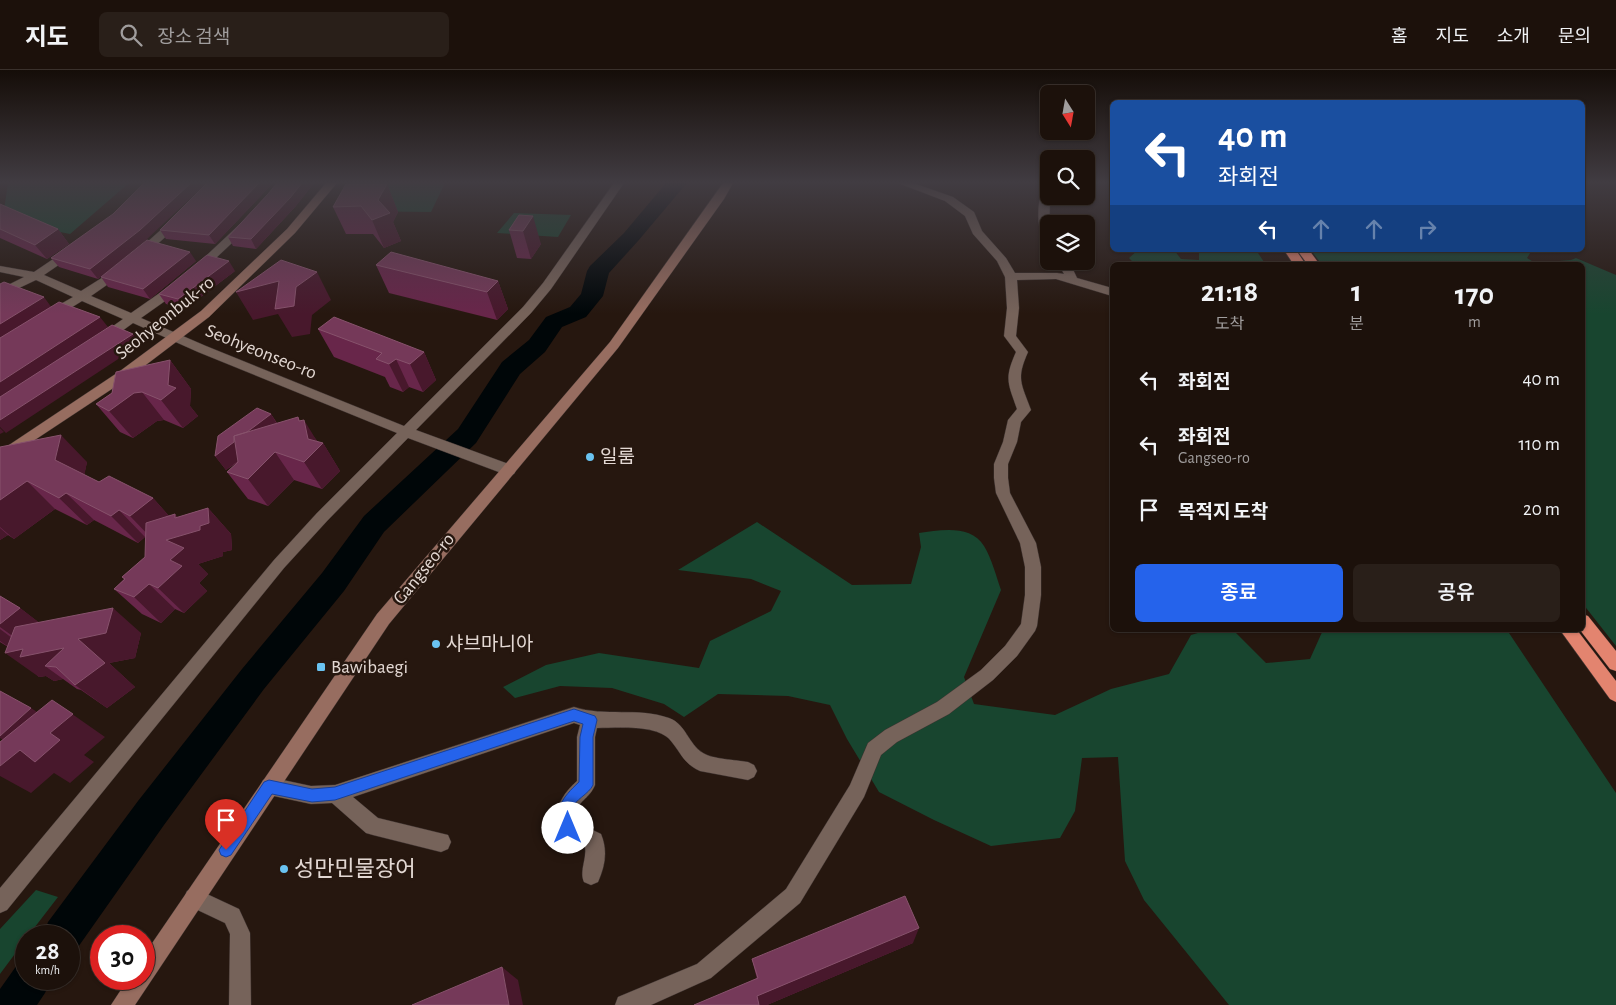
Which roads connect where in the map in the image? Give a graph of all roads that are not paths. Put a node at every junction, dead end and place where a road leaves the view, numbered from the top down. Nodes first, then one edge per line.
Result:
1 (171, 227) edge
2 (243, 227) edge
3 (295, 227) edge
4 (589, 227) edge
5 (699, 227) edge
6 (975, 227) edge
7 (79, 245) edge
8 (0, 269) edge
9 (1067, 270) edge
10 (36, 276) junction
11 (1011, 277) junction
12 (1072, 280) junction
13 (1110, 291) edge
14 (0, 293) edge
15 (82, 296) junction
16 (134, 318) junction
17 (37, 324) edge
18 (172, 336) junction
19 (92, 346) edge
20 (414, 435) junction
21 (0, 458) edge
22 (509, 470) junction
23 (1585, 625) edge
24 (1570, 632) edge
25 (1616, 664) edge
26 (1616, 694) edge
27 (590, 720) junction
28 (748, 771) dead end
29 (269, 786) junction
30 (335, 794) junction
31 (441, 842) dead end
32 (591, 875) dead end
33 (194, 898) junction
34 (0, 903) edge
35 (155, 956) edge
36 (132, 990) edge
37 (122, 1005) edge
38 (240, 1005) edge
39 (626, 1005) edge

1 - 15 street
2 - 16 street
3 - 18 street, Seohyeonbuk-ro
4 - 20 street
5 - 22 street, Gangseo-ro
6 - 11 street
7 - 10 street
8 - 10 street, Seohyeonseo-ro
9 - 12 street
10 - 14 street
10 - 15 street, Seohyeonseo-ro
11 - 12 street
11 - 39 street
12 - 13 street
15 - 16 street, Seohyeonseo-ro
15 - 17 street
16 - 18 street, Seohyeonseo-ro
16 - 19 street
18 - 20 street, Seohyeonseo-ro
18 - 21 street, Seohyeonbuk-ro
20 - 22 street, Seohyeonseo-ro
20 - 34 street
22 - 29 street, Gangseo-ro
23 - 25 highway
24 - 26 highway
27 - 28 street
27 - 30 street
27 - 32 street
29 - 30 street
29 - 33 street, Gangseo-ro
30 - 31 street
33 - 35 street, Gangseo-ro
33 - 38 street
36 - 37 street

